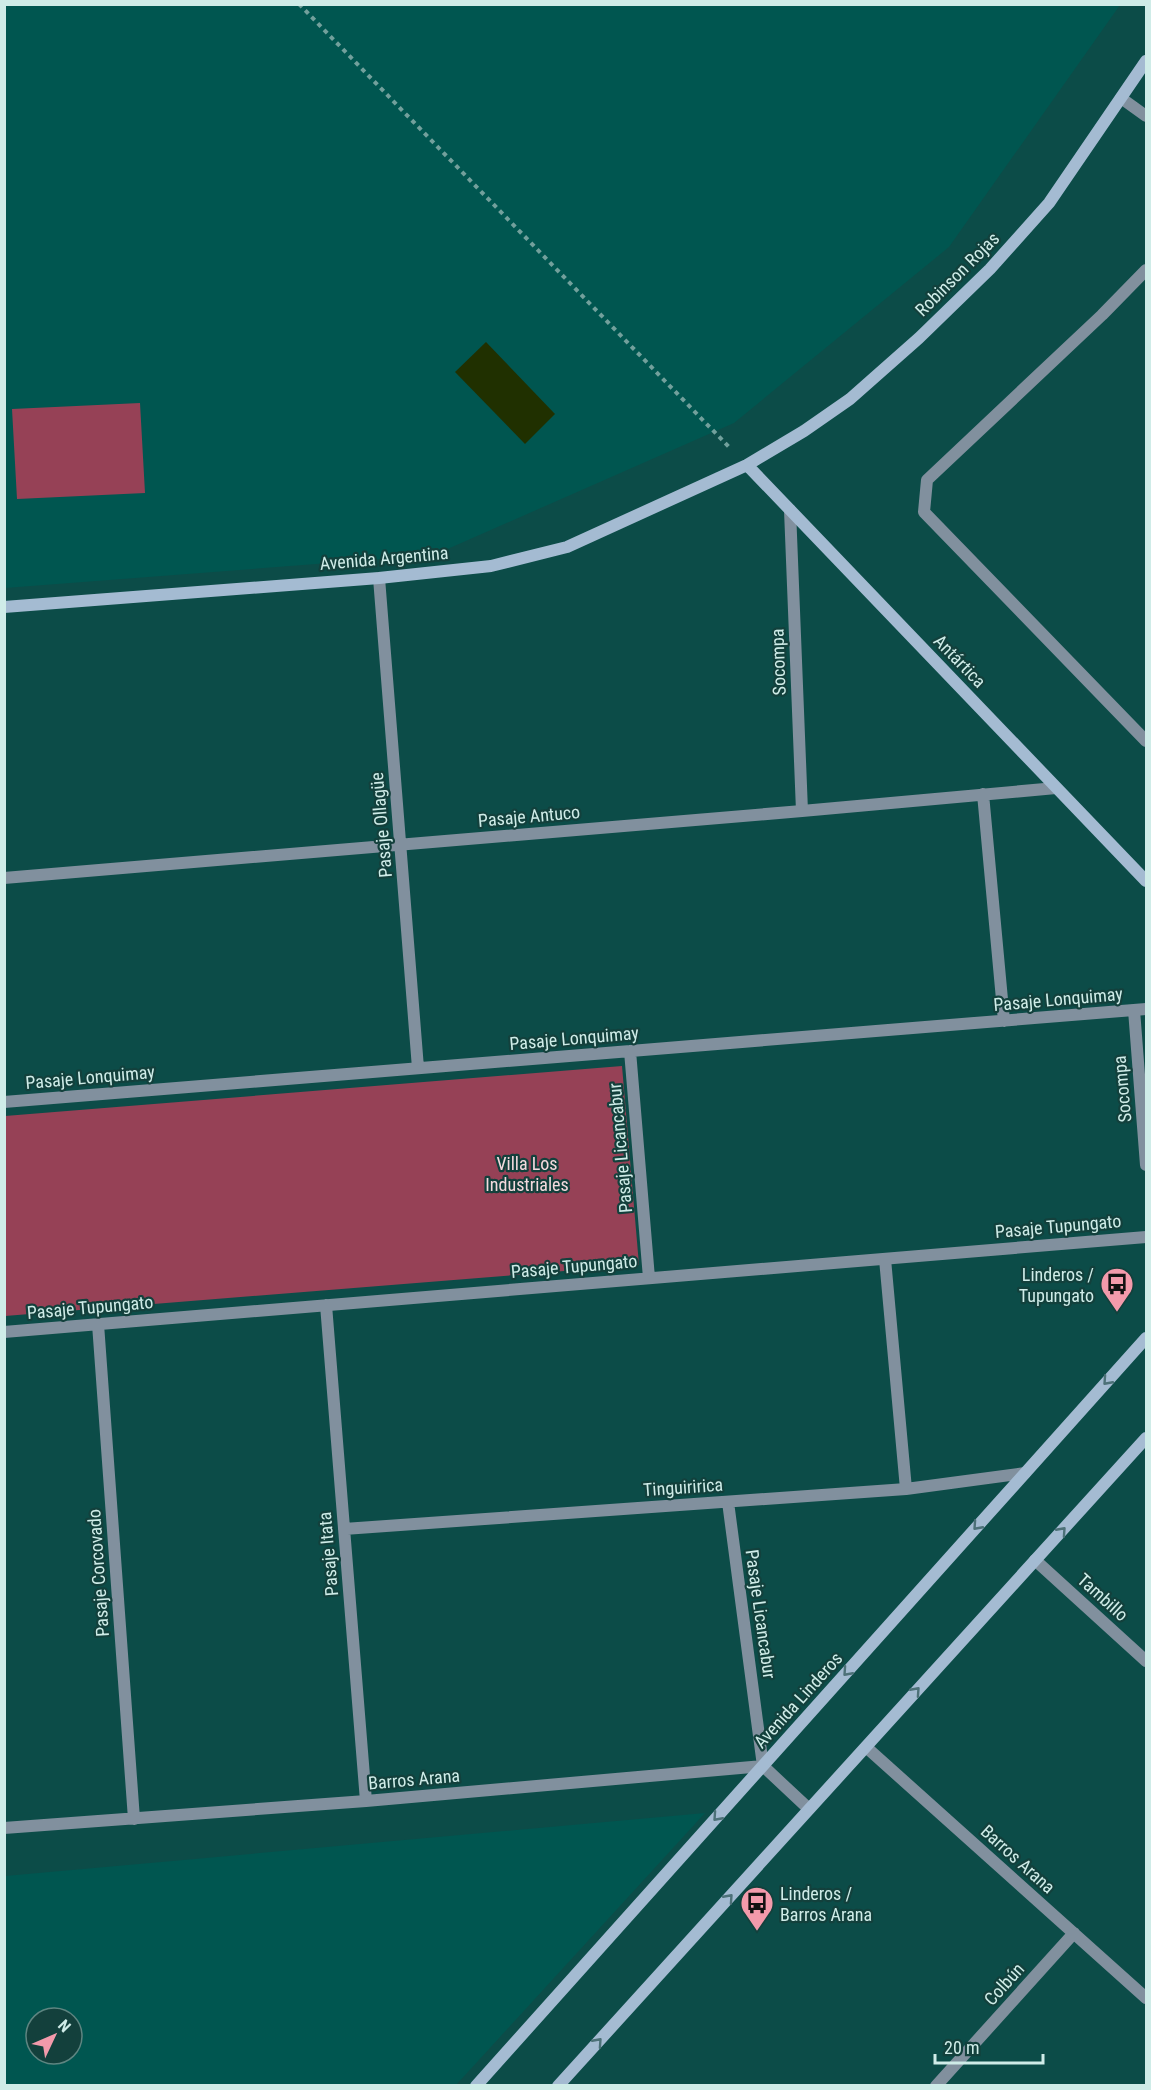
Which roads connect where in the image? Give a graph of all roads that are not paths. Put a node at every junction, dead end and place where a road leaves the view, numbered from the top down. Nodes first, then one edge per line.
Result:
1 (1146, 61) edge
2 (1121, 98) junction
3 (1146, 116) edge
4 (1146, 270) edge
5 (747, 465) junction
6 (790, 510) junction
7 (379, 578) junction
8 (4, 607) edge
9 (1146, 741) edge
10 (1056, 788) junction
11 (983, 794) junction
12 (802, 811) junction
13 (400, 845) junction
14 (4, 878) edge
15 (1146, 882) edge
16 (1140, 1010) edge
17 (1004, 1021) junction
18 (630, 1051) junction
19 (418, 1068) junction
20 (4, 1102) edge
21 (1146, 1164) edge
22 (1146, 1237) edge
23 (885, 1259) junction
24 (649, 1278) junction
25 (326, 1305) junction
26 (98, 1324) junction
27 (4, 1332) edge
28 (1146, 1338) edge
29 (1146, 1438) edge
30 (1025, 1473) junction
31 (906, 1489) junction
32 (728, 1502) junction
33 (344, 1529) junction
34 (1035, 1560) junction
35 (1146, 1661) edge
36 (866, 1747) junction
37 (763, 1766) junction
38 (366, 1801) junction
39 (809, 1809) junction
40 (134, 1818) junction
41 (4, 1828) edge
42 (1074, 1933) junction
43 (1146, 1998) edge
44 (476, 2085) edge
45 (558, 2085) edge
46 (936, 2085) edge

1 - 2 street, Robinson Rojas
2 - 3 street
2 - 5 street, Robinson Rojas
4 - 9 street
5 - 6 street, Antártica
5 - 7 street, Avenida Argentina
6 - 10 street, Antártica
6 - 12 street, Socompa
7 - 8 street, Avenida Argentina
7 - 13 street, Pasaje Ollagüe
10 - 11 street, Pasaje Antuco
10 - 15 street, Antártica
11 - 12 street, Pasaje Antuco
11 - 17 street
12 - 13 street, Pasaje Antuco
13 - 14 street, Pasaje Antuco
13 - 19 street, Pasaje Ollagüe
16 - 17 street, Pasaje Lonquimay
16 - 21 street, Socompa
17 - 18 street, Pasaje Lonquimay
18 - 19 street, Pasaje Lonquimay
18 - 24 street, Pasaje Licancabur
19 - 20 street, Pasaje Lonquimay
22 - 23 street, Pasaje Tupungato
23 - 24 street, Pasaje Tupungato
23 - 31 street
24 - 25 street, Pasaje Tupungato
25 - 26 street, Pasaje Tupungato
25 - 33 street, Pasaje Itata
26 - 27 street, Pasaje Tupungato
26 - 40 street, Pasaje Corcovado
28 -> 30 street, Avenida Linderos
34 -> 29 street
30 - 31 street, Tinguiririca
30 -> 37 street, Avenida Linderos
31 - 32 street, Tinguiririca
32 - 33 street, Tinguiririca
32 - 37 street, Pasaje Licancabur
33 - 38 street, Pasaje Itata
34 - 35 street, Tambillo
36 -> 34 street
36 - 39 street
36 - 42 street, Barros Arana
37 - 38 street, Barros Arana
37 - 39 street
37 -> 44 street, Avenida Linderos
38 - 40 street, Barros Arana
45 -> 39 street
40 - 41 street, Barros Arana
42 - 43 street, Barros Arana
42 - 46 street, Colbún

